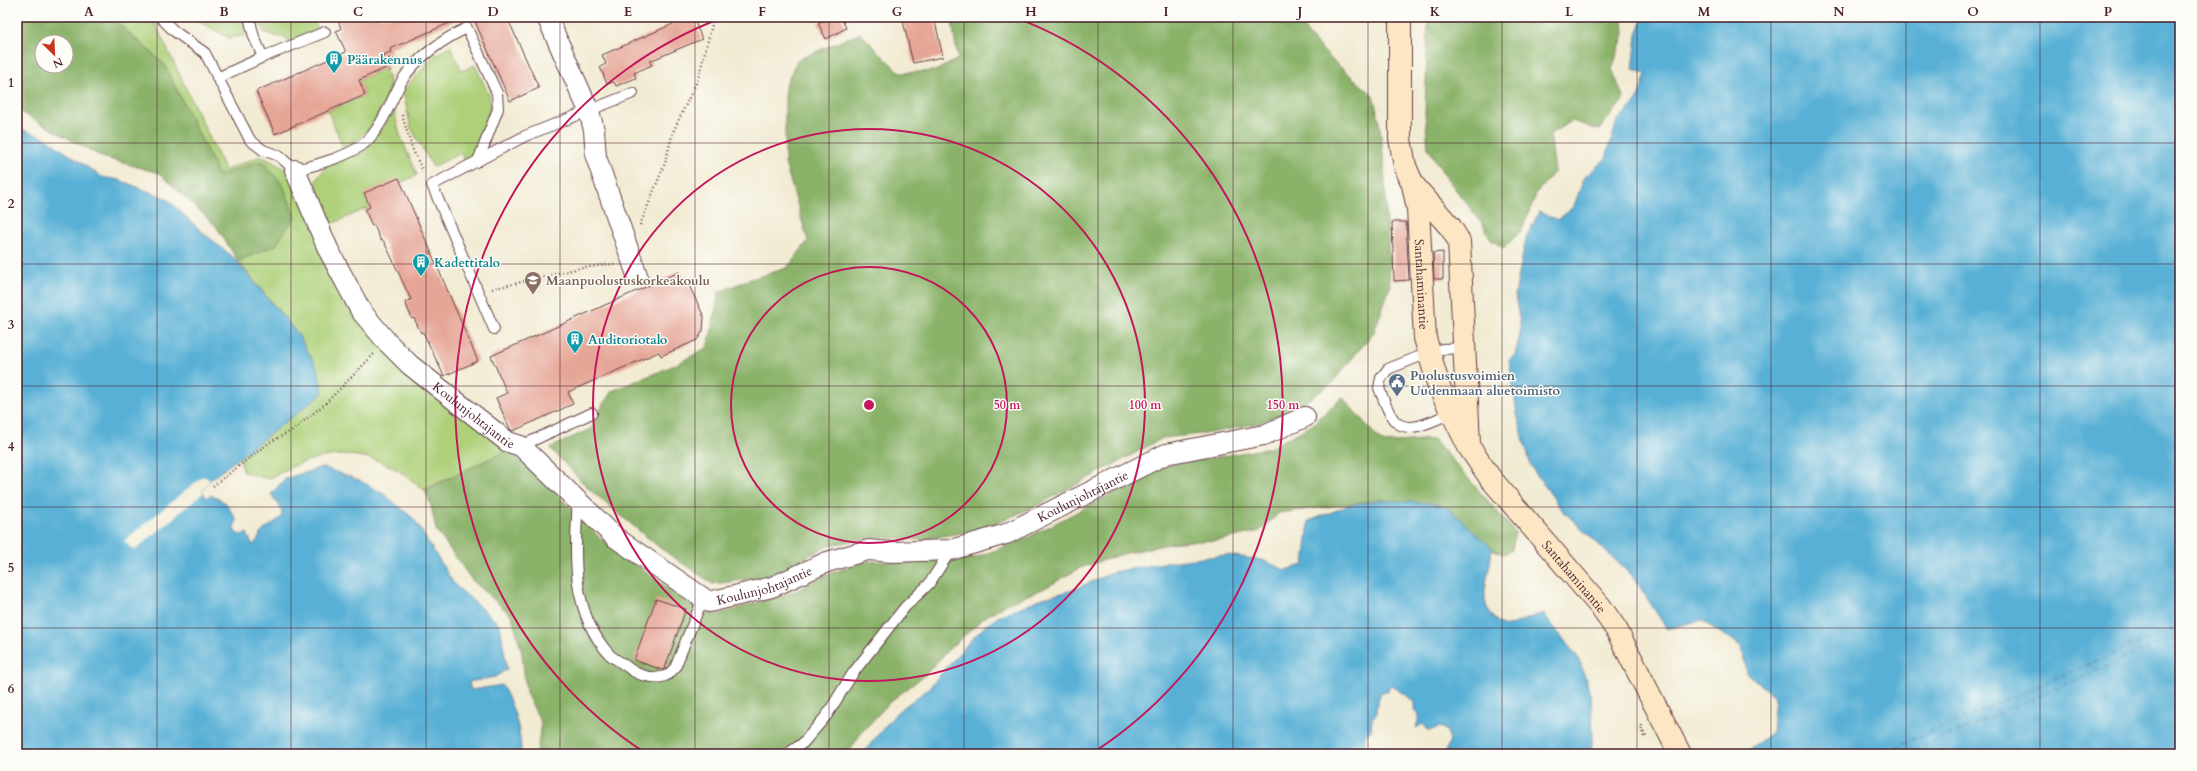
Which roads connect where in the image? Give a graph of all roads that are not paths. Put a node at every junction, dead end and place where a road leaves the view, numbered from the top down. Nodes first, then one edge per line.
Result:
1 (160, 17) edge
2 (250, 17) edge
3 (547, 17) edge
4 (1400, 17) edge
5 (325, 32) dead end
6 (263, 57) junction
7 (217, 78) junction
8 (634, 93) dead end
9 (589, 111) junction
10 (478, 161) junction
11 (295, 170) junction
12 (1413, 186) junction
13 (637, 276) dead end
14 (494, 329) dead end
15 (1464, 348) junction
16 (1428, 353) junction
17 (1459, 410) junction
18 (592, 413) dead end
19 (1305, 416) dead end
20 (521, 446) junction
21 (578, 501) junction
22 (951, 550) junction
23 (703, 598) junction
24 (786, 754) edge
25 (1680, 754) edge

1 - 7 lane
2 - 6 lane
3 - 9 street
4 - 12 main road, Santahaminantie
5 - 6 lane
6 - 7 lane
7 - 11 lane
8 - 9 lane
9 - 10 lane
9 - 13 street
10 - 11 lane
10 - 14 lane
11 - 20 street, Koulunjohtajantie
12 - 15 main road, Santahaminantie
12 - 16 main road, Santahaminantie
15 - 16 lane
15 - 17 main road, Santahaminantie
16 - 17 main road, Santahaminantie
16 - 17 lane
17 - 25 main road, Santahaminantie
18 - 20 lane
19 - 22 street, Koulunjohtajantie
20 - 21 street, Koulunjohtajantie
21 - 23 street, Koulunjohtajantie
21 - 23 lane
22 - 23 street, Koulunjohtajantie
22 - 24 lane

